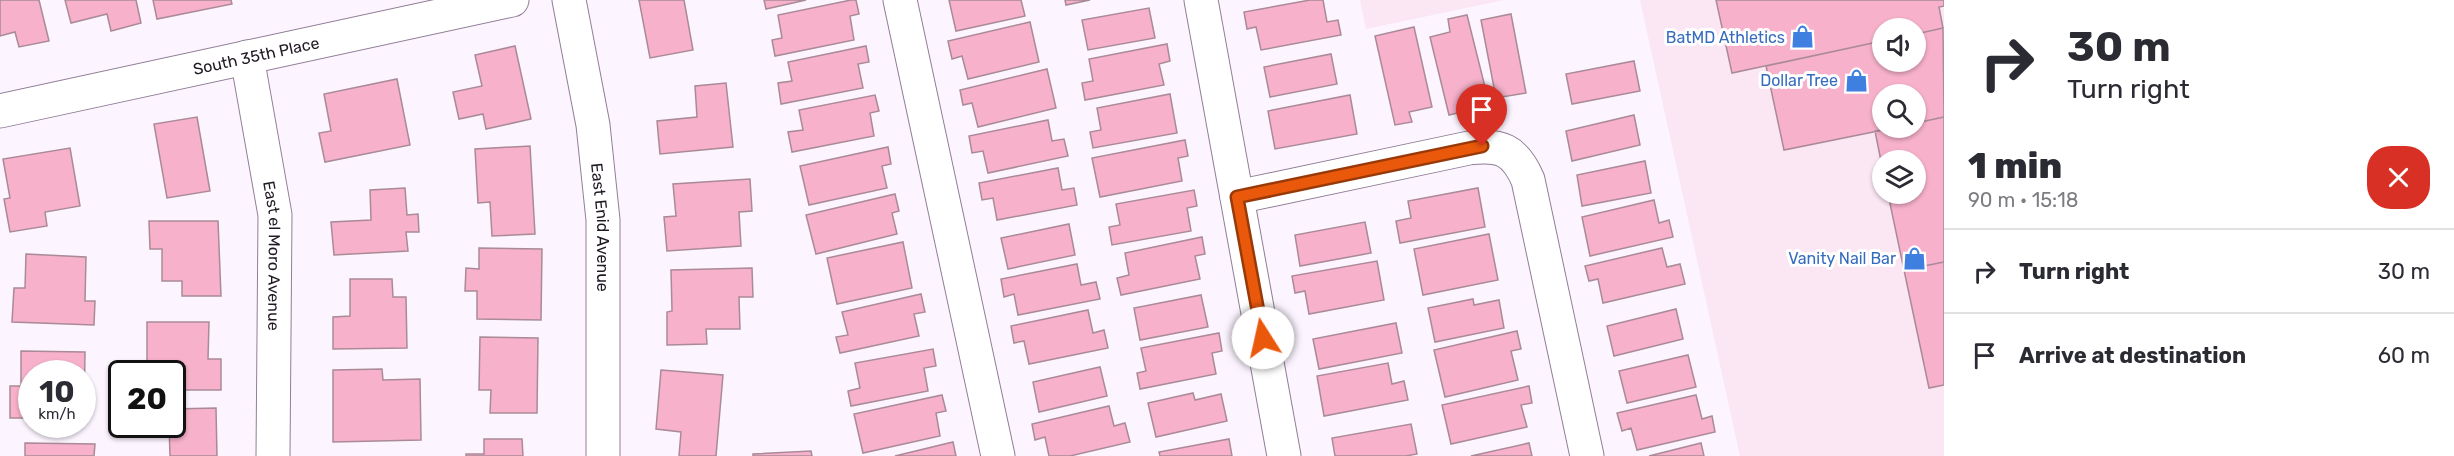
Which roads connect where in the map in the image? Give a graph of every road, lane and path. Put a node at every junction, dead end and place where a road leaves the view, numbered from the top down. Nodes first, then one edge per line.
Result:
1 (512, 0) edge
2 (569, 0) edge
3 (900, 0) edge
4 (1201, 0) edge
5 (247, 57) junction
6 (0, 111) edge
7 (1237, 197) junction
8 (273, 456) edge
9 (603, 456) edge
10 (998, 456) edge
11 (1284, 456) edge
12 (1587, 456) edge

1 - 5 street, South 35th Place
2 - 9 street, East Enid Avenue
3 - 10 street
4 - 7 street
5 - 6 street, South 35th Place
5 - 8 street, East el Moro Avenue
7 - 11 street
7 - 12 street

